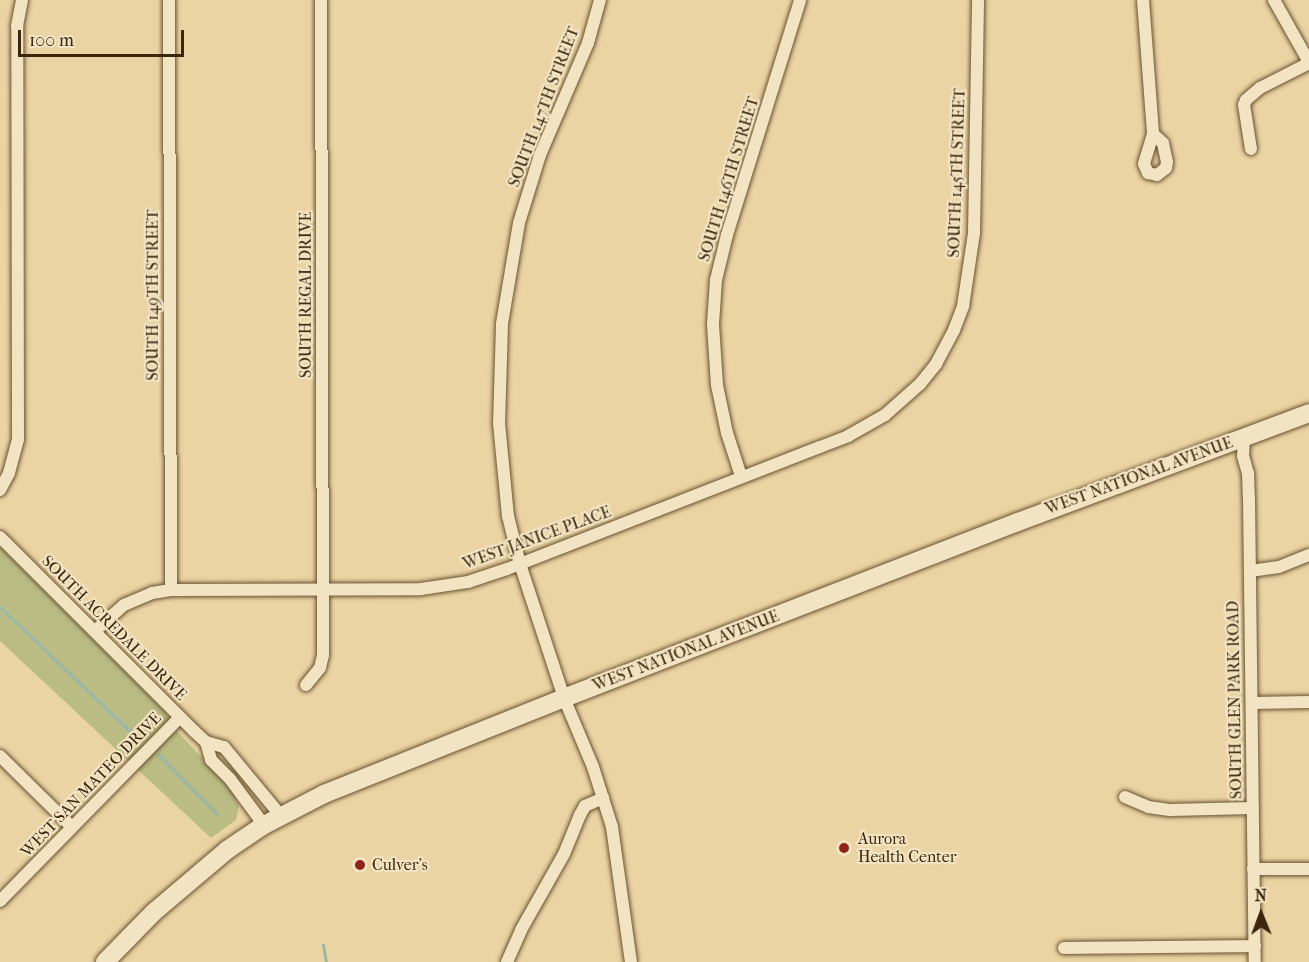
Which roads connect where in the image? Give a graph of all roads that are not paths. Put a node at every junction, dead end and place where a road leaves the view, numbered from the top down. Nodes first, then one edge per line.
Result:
1 (22, 0) edge
2 (169, 0) edge
3 (321, 0) edge
4 (600, 0) edge
5 (800, 0) edge
6 (978, 0) edge
7 (1143, 0) edge
8 (1274, 0) edge
9 (1309, 63) edge
10 (1153, 134) dead end
11 (1251, 149) dead end
12 (929, 373) joint
13 (1309, 413) edge
14 (1244, 438) junction
15 (741, 476) junction
16 (0, 490) edge
17 (0, 537) edge
18 (1309, 555) edge
19 (520, 564) junction
20 (1250, 571) junction
21 (323, 590) junction
22 (171, 591) junction
23 (94, 631) junction
24 (306, 685) dead end
25 (564, 698) junction
26 (1309, 702) edge
27 (1252, 703) junction
28 (180, 717) junction
29 (206, 741) junction
30 (0, 756) edge
31 (1125, 797) dead end
32 (603, 798) junction
33 (1253, 808) junction
34 (281, 816) junction
35 (264, 825) junction
36 (72, 827) junction
37 (1253, 869) junction
38 (1309, 869) edge
39 (0, 901) edge
40 (1255, 946) junction
41 (1064, 948) dead end
42 (105, 962) edge
43 (507, 962) edge
44 (631, 962) edge
45 (1255, 962) edge

1 - 16 street
2 - 22 street, SOUTH 149TH STREET
3 - 21 street, SOUTH REGAL DRIVE
4 - 19 street, SOUTH 147TH STREET
5 - 15 street, SOUTH 146TH STREET
6 - 12 street, SOUTH 145TH STREET
7 - 10 street
8 - 9 street
9 - 11 street
12 - 15 street, WEST JANICE PLACE
13 - 14 main road, WEST NATIONAL AVENUE
14 - 20 street, SOUTH GLEN PARK ROAD
14 - 25 main road, WEST NATIONAL AVENUE
15 - 19 street, WEST JANICE PLACE
17 - 23 street, SOUTH ACREDALE DRIVE
18 - 20 street
19 - 21 street, WEST JANICE PLACE
19 - 25 street, SOUTH 147TH STREET
20 - 27 street, SOUTH GLEN PARK ROAD
21 - 22 street, WEST JANICE PLACE
21 - 24 street, SOUTH REGAL DRIVE
22 - 23 street, WEST JANICE PLACE
23 - 28 street, SOUTH ACREDALE DRIVE
25 - 32 street, SOUTH 147TH STREET
25 - 34 main road, WEST NATIONAL AVENUE
26 - 27 street
27 - 33 street, SOUTH GLEN PARK ROAD
28 - 29 street, SOUTH ACREDALE DRIVE
28 - 36 street, WEST SAN MATEO DRIVE
29 - 34 street, SOUTH ACREDALE DRIVE
29 - 35 street, SOUTH ACREDALE DRIVE
30 - 36 street
31 - 33 street
32 - 43 street
32 - 44 street, SOUTH 147TH STREET
33 - 37 street, SOUTH GLEN PARK ROAD
34 - 35 main road, WEST NATIONAL AVENUE
35 - 42 main road, WEST NATIONAL AVENUE
36 - 39 street, WEST SAN MATEO DRIVE
37 - 38 street
37 - 40 street, SOUTH GLEN PARK ROAD
40 - 41 street
40 - 45 street, SOUTH GLEN PARK ROAD

